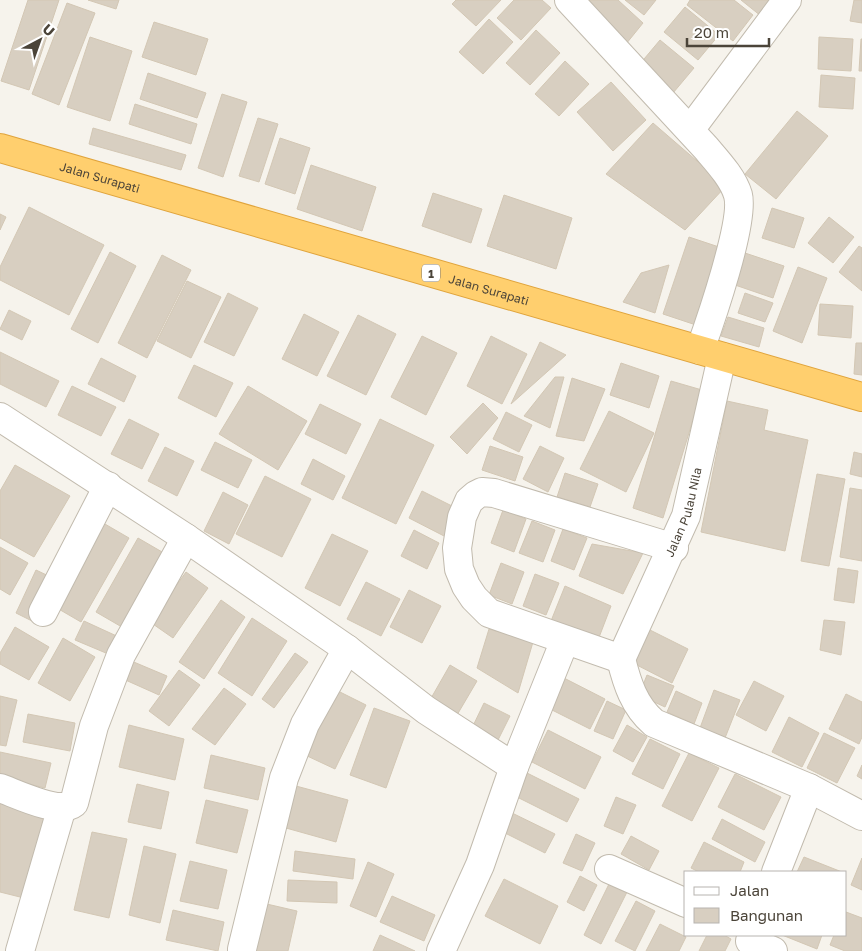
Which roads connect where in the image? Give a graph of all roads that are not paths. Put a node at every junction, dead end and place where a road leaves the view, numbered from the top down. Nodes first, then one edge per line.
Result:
1 (569, 0) edge
2 (787, 0) edge
3 (690, 130) junction
4 (0, 148) edge
5 (711, 353) junction
6 (862, 397) edge
7 (0, 417) edge
8 (108, 486) junction
9 (186, 538) junction
10 (674, 548) junction
11 (43, 612) dead end
12 (565, 640) junction
13 (347, 649) junction
14 (621, 659) junction
15 (514, 767) junction
16 (0, 788) edge
17 (809, 788) junction
18 (62, 807) junction
19 (862, 816) edge
20 (609, 869) dead end
21 (776, 871) edge
22 (684, 902) edge
23 (22, 945) edge
24 (242, 949) dead end
25 (441, 951) edge

1 - 3 street, Jalan Pulau Nila
2 - 3 street
3 - 5 street, Jalan Pulau Nila
4 - 5 highway, Jalan Surapati / 1
5 - 6 highway, Jalan Surapati / 1
5 - 10 street, Jalan Pulau Nila
7 - 8 street
8 - 9 street
8 - 11 street
9 - 13 street
9 - 18 street
10 - 12 street
10 - 14 street, Jalan Pulau Nila
12 - 14 street
12 - 15 street
13 - 15 street
13 - 24 street
14 - 17 street
15 - 25 street
16 - 18 street
17 - 19 street
17 - 21 street
18 - 23 street
20 - 22 street

